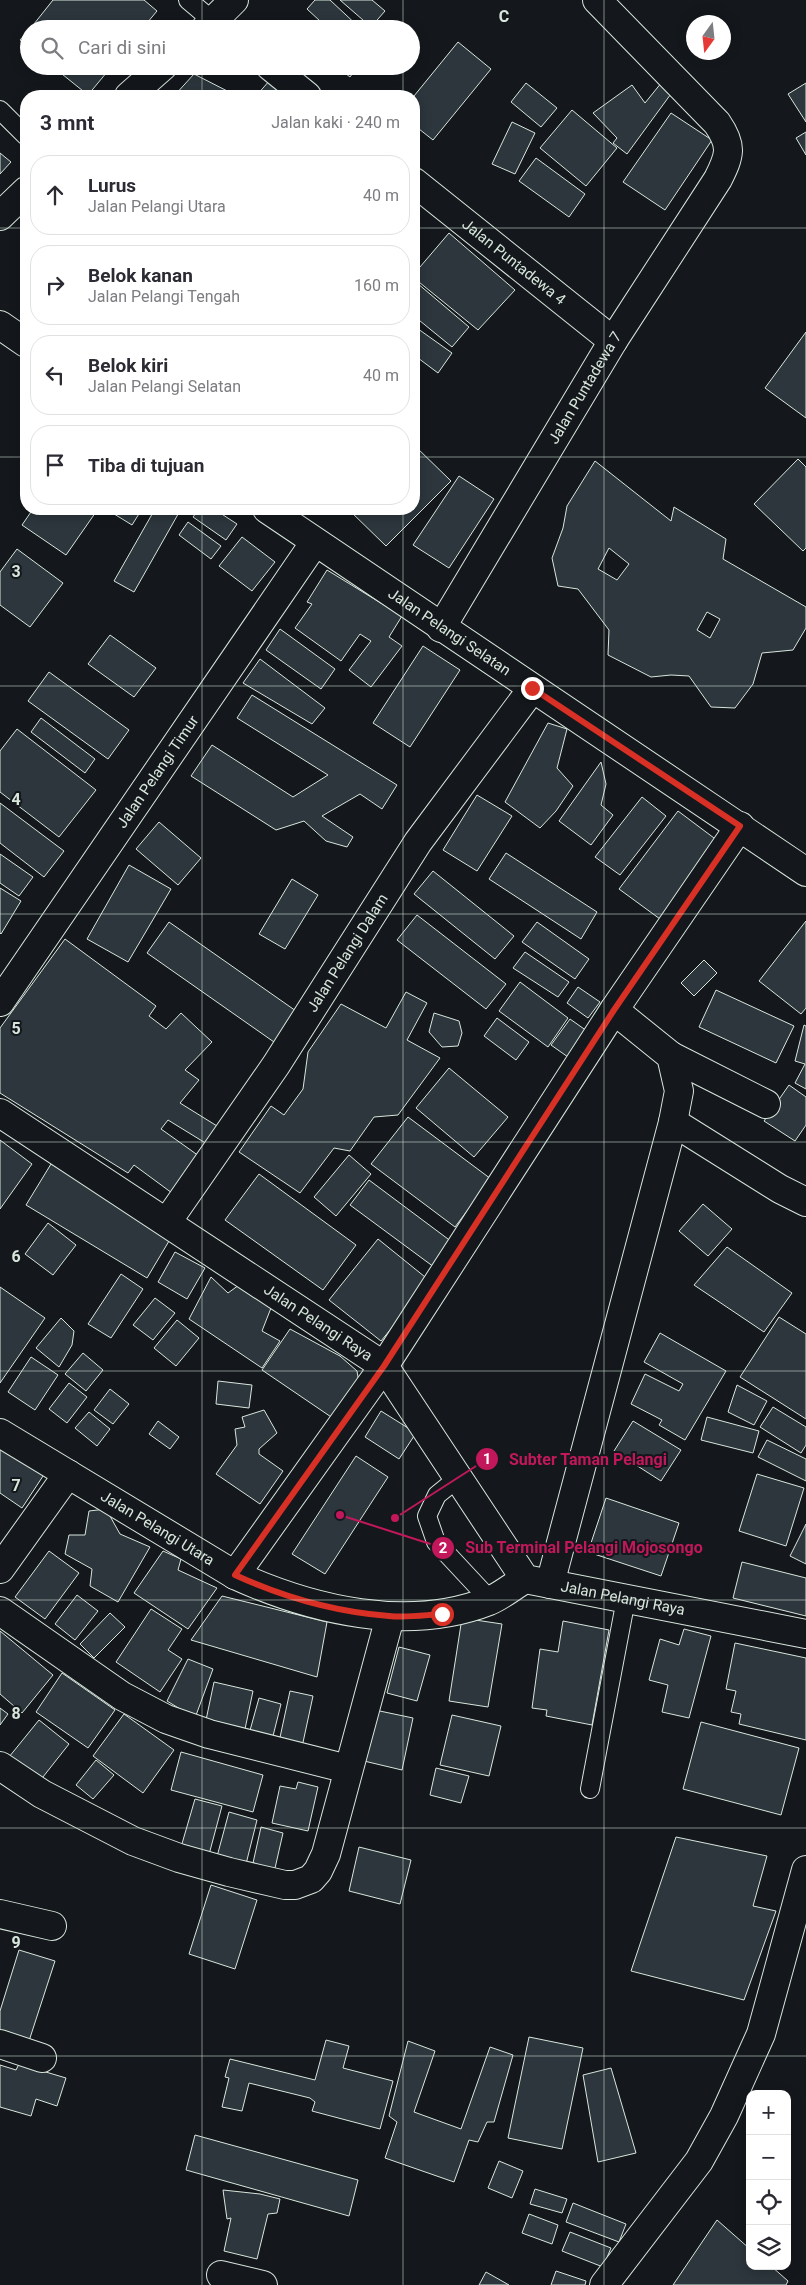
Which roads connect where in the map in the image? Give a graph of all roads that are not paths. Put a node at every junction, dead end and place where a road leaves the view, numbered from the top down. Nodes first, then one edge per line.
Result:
1 (188, 0) edge
2 (234, 0) edge
3 (597, 0) edge
4 (208, 20) edge
5 (219, 20) edge
6 (153, 75) edge
7 (281, 75) edge
8 (137, 90) edge
9 (300, 90) edge
10 (0, 110) edge
11 (20, 130) edge
12 (420, 187) edge
13 (20, 197) edge
14 (0, 216) edge
15 (0, 325) edge
16 (20, 339) edge
17 (613, 341) junction
18 (276, 515) edge
19 (315, 542) junction
20 (440, 628) junction
21 (532, 688) junction
22 (740, 826) junction
23 (806, 872) edge
24 (0, 1002) edge
25 (614, 1010) junction
26 (671, 1056) junction
27 (766, 1104) dead end
28 (0, 1113) edge
29 (673, 1122) junction
30 (806, 1202) edge
31 (168, 1222) junction
32 (384, 1366) junction
33 (0, 1433) edge
34 (68, 1474) junction
35 (458, 1478) junction
36 (0, 1569) edge
37 (235, 1575) junction
38 (537, 1581) junction
39 (626, 1599) junction
40 (490, 1600) junction
41 (0, 1611) edge
42 (390, 1616) junction
43 (806, 1634) edge
44 (0, 1766) edge
45 (348, 1769) junction
46 (590, 1789) dead end
47 (806, 1870) edge
48 (0, 1914) edge
49 (52, 1926) dead end
50 (0, 2044) edge
51 (42, 2058) dead end
52 (221, 2275) dead end
53 (608, 2280) edge
54 (263, 2285) edge

1 - 4 lane
2 - 5 street
3 - 17 street, Jalan Puntadewa 7
6 - 8 street
7 - 9 street
10 - 11 lane
12 - 17 street, Jalan Puntadewa 4
13 - 14 street
15 - 16 street
17 - 20 street, Jalan Puntadewa 7
18 - 19 street, Jalan Pelangi Selatan
19 - 20 street, Jalan Pelangi Selatan
19 - 24 street, Jalan Pelangi Timur
20 - 21 street, Jalan Pelangi Selatan
21 - 22 street, Jalan Pelangi Selatan
21 - 31 street, Jalan Pelangi Dalam
22 - 23 street, Jalan Pelangi Selatan
22 - 25 street
25 - 26 street
25 - 32 street
26 - 27 street
26 - 29 street
28 - 31 street, Jalan Pelangi Raya
29 - 30 street
29 - 38 street
31 - 32 street, Jalan Pelangi Raya
32 - 35 street, Jalan Pelangi Raya
32 - 37 street
33 - 34 street, Jalan Pelangi Utara
34 - 36 street
34 - 37 street, Jalan Pelangi Utara
35 - 38 street, Jalan Pelangi Raya
35 - 40 lane
37 - 42 street, Jalan Pelangi Utara
38 - 39 street, Jalan Pelangi Raya
38 - 40 street, Jalan Pelangi Utara
39 - 43 street, Jalan Pelangi Raya
39 - 46 lane
40 - 42 street, Jalan Pelangi Utara
41 - 45 street
42 - 45 street
44 - 45 street
47 - 53 street
48 - 49 street
50 - 51 street
52 - 54 street

